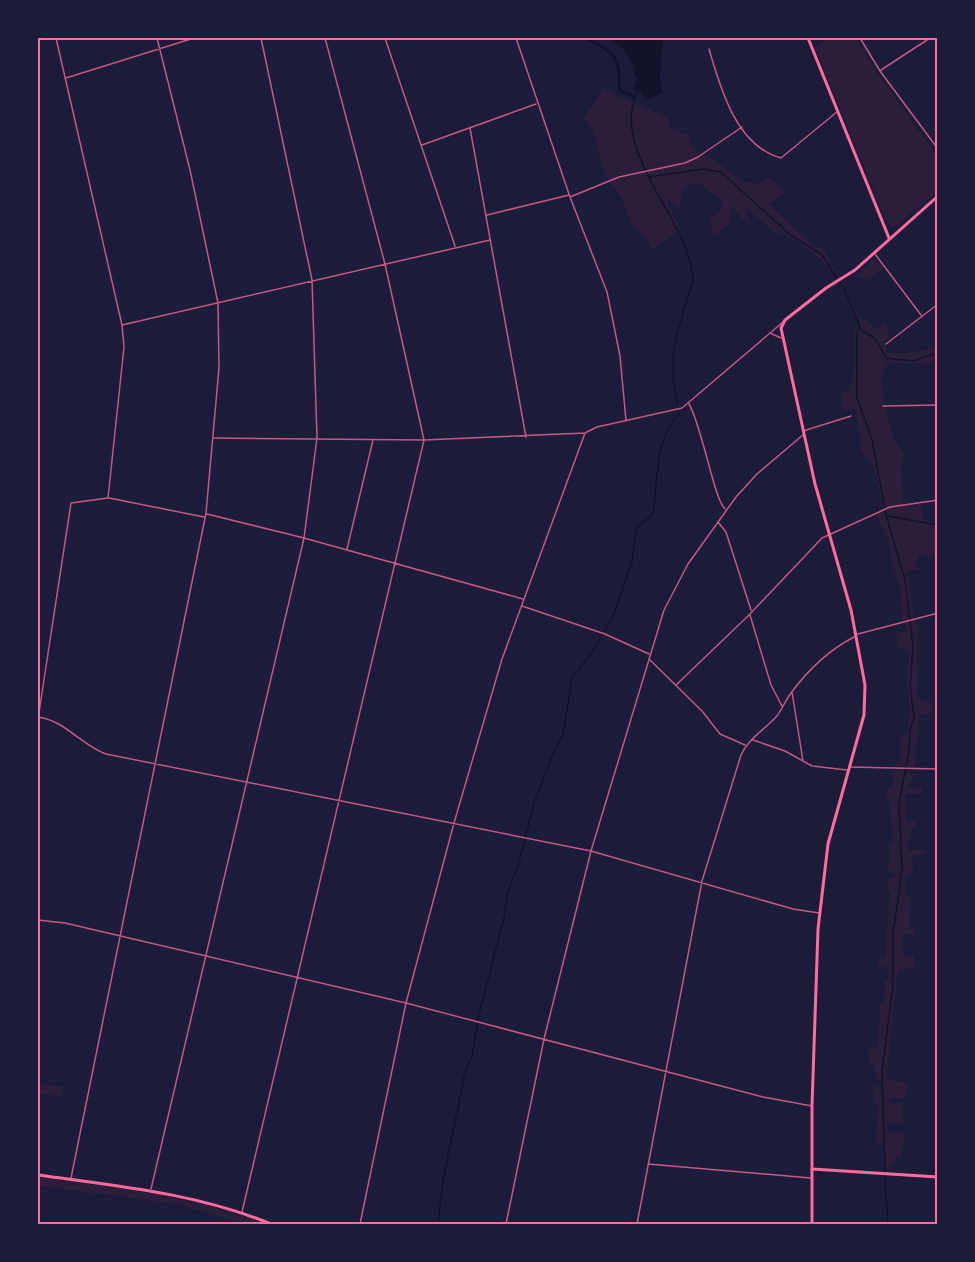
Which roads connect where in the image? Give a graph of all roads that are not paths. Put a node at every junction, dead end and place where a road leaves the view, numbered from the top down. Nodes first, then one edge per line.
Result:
1 (56, 38) edge
2 (157, 38) edge
3 (194, 38) edge
4 (261, 38) edge
5 (325, 38) edge
6 (385, 38) edge
7 (516, 38) edge
8 (808, 38) edge
9 (860, 38) edge
10 (930, 38) edge
11 (160, 49) junction
12 (709, 49) dead end
13 (880, 71) junction
14 (65, 78) junction
15 (538, 103) junction
16 (838, 111) junction
17 (742, 127) junction
18 (470, 129) junction
19 (422, 145) junction
20 (938, 149) edge
21 (569, 196) junction
22 (938, 196) edge
23 (486, 215) junction
24 (889, 238) junction
25 (490, 240) junction
26 (455, 247) junction
27 (875, 254) junction
28 (385, 264) junction
29 (312, 280) junction
30 (218, 303) junction
31 (938, 304) edge
32 (921, 315) junction
33 (785, 320) junction
34 (122, 325) junction
35 (770, 333) junction
36 (782, 339) junction
37 (886, 344) dead end
38 (689, 403) junction
39 (938, 405) edge
40 (883, 406) dead end
41 (851, 416) dead end
42 (626, 421) junction
43 (803, 432) junction
44 (585, 433) junction
45 (526, 437) junction
46 (213, 438) junction
47 (317, 438) junction
48 (373, 439) junction
49 (424, 440) junction
50 (108, 498) junction
51 (938, 500) edge
52 (726, 510) junction
53 (206, 513) junction
54 (205, 517) junction
55 (717, 522) junction
56 (829, 534) junction
57 (304, 538) junction
58 (347, 550) junction
59 (395, 562) junction
60 (524, 599) junction
61 (748, 603) junction
62 (757, 605) junction
63 (521, 606) junction
64 (751, 610) junction
65 (938, 613) edge
66 (749, 615) junction
67 (857, 635) junction
68 (651, 655) junction
69 (650, 660) junction
70 (676, 685) junction
71 (792, 692) junction
72 (782, 707) junction
73 (38, 717) edge
74 (752, 740) junction
75 (746, 745) junction
76 (803, 762) junction
77 (154, 763) junction
78 (848, 769) junction
79 (938, 769) edge
80 (246, 781) junction
81 (340, 800) junction
82 (454, 823) junction
83 (591, 851) junction
84 (702, 881) junction
85 (820, 913) junction
86 (38, 920) edge
87 (119, 937) junction
88 (205, 957) junction
89 (297, 977) junction
90 (406, 1003) junction
91 (544, 1039) junction
92 (666, 1071) junction
93 (812, 1106) junction
94 (648, 1164) junction
95 (812, 1169) junction
96 (38, 1174) edge
97 (938, 1177) edge
98 (812, 1178) junction
99 (71, 1179) junction
100 (151, 1190) junction
101 (242, 1213) junction
102 (271, 1224) edge
103 (360, 1224) edge
104 (506, 1224) edge
105 (637, 1224) edge
106 (812, 1224) edge

1 - 14 street
2 - 11 street
3 - 11 street
4 - 29 street
5 - 28 street
6 - 19 street
7 - 15 street
8 - 16 main road
9 - 13 street
10 - 13 street
11 - 14 street
11 - 30 street
12 - 17 street
13 - 20 street
14 - 34 street
15 - 18 street
15 - 21 street
16 - 17 street
16 - 24 main road
17 - 21 street
18 - 19 street
18 - 23 street
19 - 26 street
21 - 23 street
21 - 42 street
22 - 24 main road
23 - 25 street
24 - 27 main road
25 - 26 street
25 - 45 street
26 - 28 street
27 - 32 street
27 - 33 main road
28 - 29 street
28 - 49 street
29 - 30 street
29 - 47 street
30 - 34 street
30 - 46 street
31 - 32 street
32 - 37 street
33 - 35 street
33 - 36 main road
34 - 50 street
35 - 36 street
35 - 38 street
36 - 43 main road
38 - 42 street
38 - 52 street
39 - 40 street
41 - 43 street
42 - 44 street
43 - 52 street
43 - 56 main road
44 - 45 street
44 - 60 street
45 - 49 street
46 - 47 street
46 - 53 street
47 - 48 street
47 - 57 street
48 - 49 street
48 - 58 street
49 - 59 street
50 - 54 street
50 - 73 street
51 - 56 street
52 - 55 street
53 - 54 street
53 - 57 street
54 - 77 street
55 - 61 street
55 - 68 street
56 - 62 street
56 - 67 main road
57 - 58 street
57 - 80 street
58 - 59 street
59 - 60 street
59 - 81 street
60 - 63 street
61 - 62 street
61 - 64 street
62 - 64 street
63 - 68 street
63 - 82 street
64 - 66 street
65 - 67 street
66 - 70 street
66 - 72 street
67 - 71 street
67 - 78 main road
68 - 69 street
69 - 70 street
69 - 83 street
70 - 75 street
71 - 72 street
71 - 76 street
72 - 74 street
73 - 77 street
74 - 75 street
74 - 76 street
75 - 84 street
76 - 78 street
77 - 80 street
77 - 87 street
78 - 79 street
78 - 85 main road
80 - 81 street
80 - 88 street
81 - 82 street
81 - 89 street
82 - 83 street
82 - 90 street
83 - 84 street
83 - 91 street
84 - 85 street
84 - 92 street
85 - 93 main road
86 - 87 street
87 - 88 street
87 - 99 street
88 - 89 street
88 - 100 street
89 - 90 street
89 - 101 street
90 - 91 street
90 - 103 street
91 - 92 street
91 - 104 street
92 - 93 street
92 - 94 street
93 - 95 main road
94 - 98 street
94 - 105 street
95 - 97 main road
95 - 98 main road
96 - 99 main road
98 - 106 main road
99 - 100 main road
100 - 101 main road
101 - 102 main road

